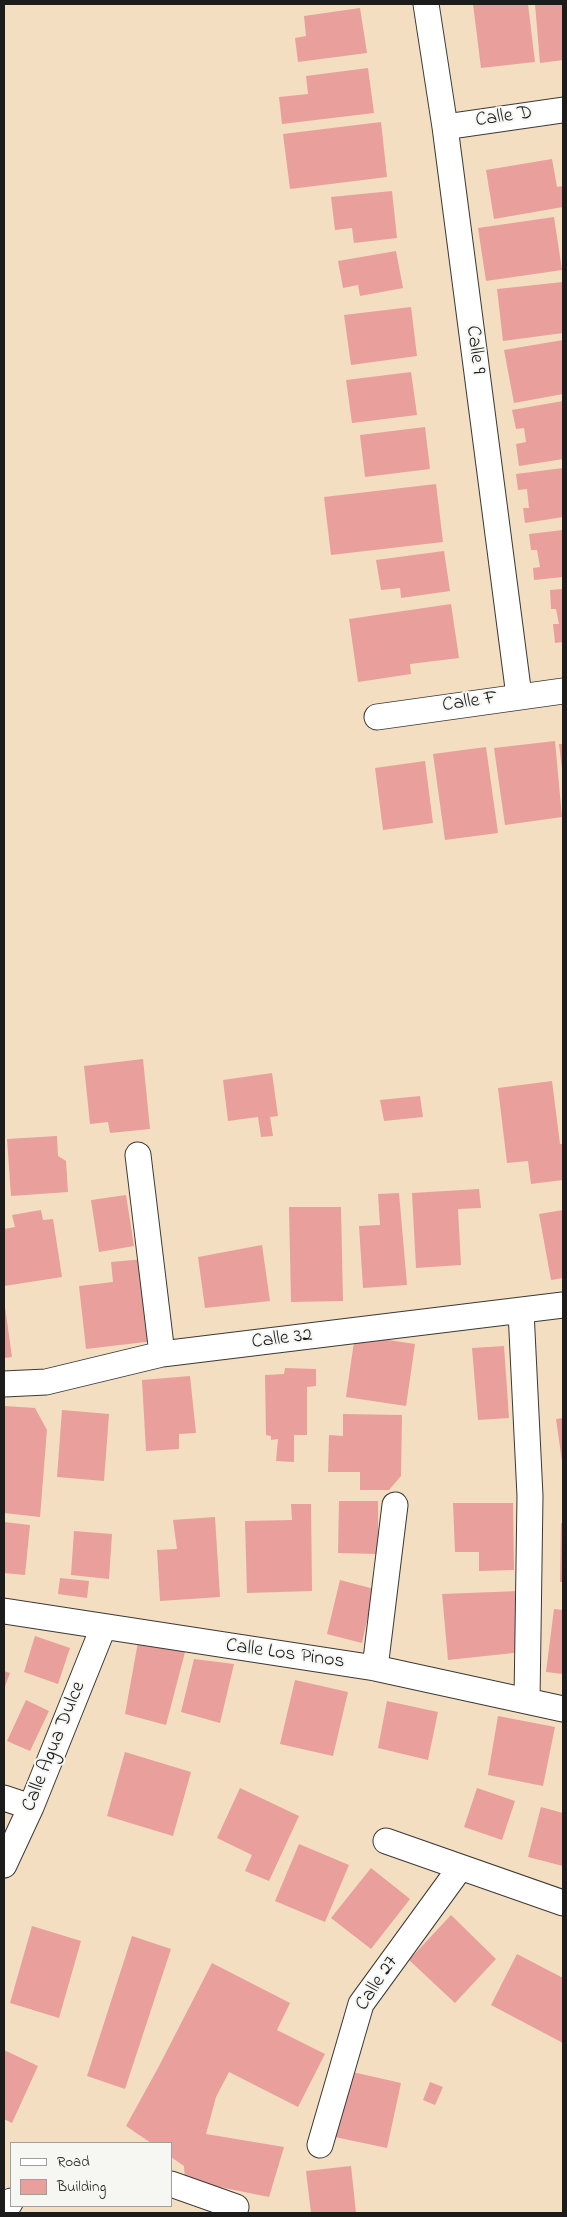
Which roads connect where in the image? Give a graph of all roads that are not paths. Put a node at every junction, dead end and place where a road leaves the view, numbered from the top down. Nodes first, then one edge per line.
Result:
1 (426, 4) edge
2 (563, 110) edge
3 (445, 127) junction
4 (563, 691) edge
5 (519, 696) junction
6 (377, 717) dead end
7 (138, 1155) dead end
8 (563, 1305) edge
9 (521, 1311) junction
10 (162, 1354) junction
11 (4, 1384) edge
12 (395, 1505) dead end
13 (4, 1612) edge
14 (103, 1628) junction
15 (375, 1668) junction
16 (527, 1700) junction
17 (563, 1709) edge
18 (4, 1798) edge
19 (31, 1807) junction
20 (386, 1841) dead end
21 (4, 1865) edge
22 (460, 1868) junction
23 (563, 1903) edge
24 (320, 2145) dead end
25 (172, 2184) edge
26 (236, 2207) dead end

1 - 3 street, Calle 9
2 - 3 street, Calle D
3 - 5 street, Calle 9
4 - 5 street, Calle F
5 - 6 street, Calle F
7 - 10 street
8 - 9 street, Calle 32
9 - 10 street, Calle 32
9 - 16 street
10 - 11 street, Calle 32
12 - 15 street
13 - 14 street, Calle Los Pinos
14 - 15 street, Calle Los Pinos
14 - 19 street, Calle Agua Dulce
15 - 16 street, Calle Los Pinos
16 - 17 street, Calle Los Pinos
18 - 19 street
19 - 21 street, Calle Agua Dulce
20 - 22 street
22 - 23 street
22 - 24 street, Calle 27
25 - 26 street

